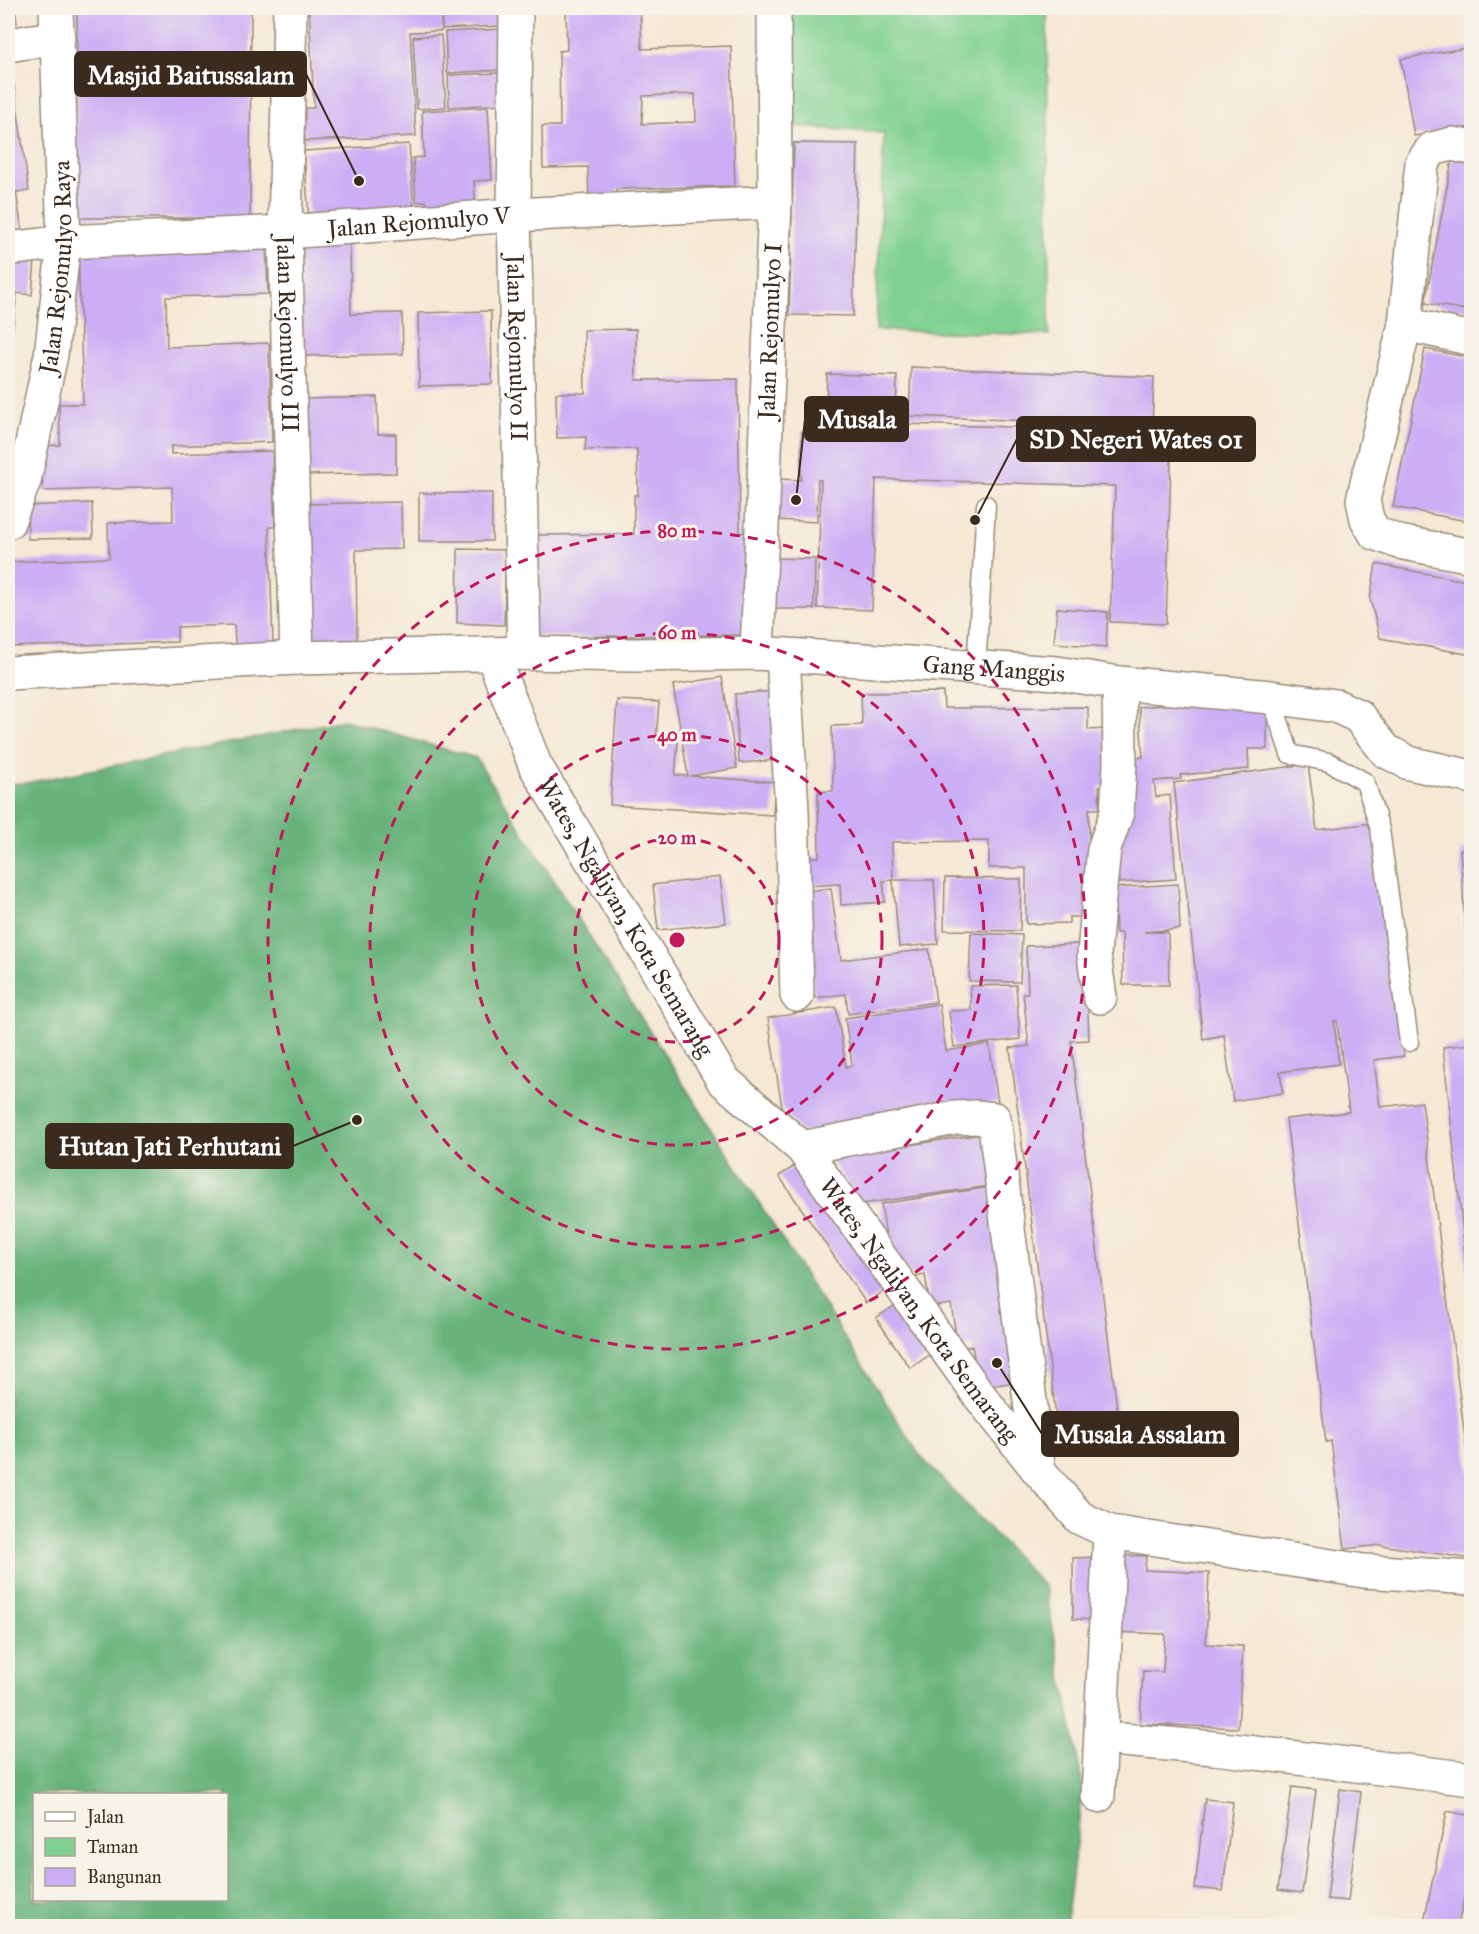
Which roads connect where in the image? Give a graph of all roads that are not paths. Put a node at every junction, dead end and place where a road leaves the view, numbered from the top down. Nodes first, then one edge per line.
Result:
1 (291, 8) edge
2 (516, 8) edge
3 (774, 8) edge
4 (57, 22) edge
5 (8, 45) edge
6 (1472, 148) edge
7 (775, 202) junction
8 (514, 215) junction
9 (285, 232) junction
10 (64, 242) junction
11 (8, 249) edge
12 (1405, 324) junction
13 (1472, 339) edge
14 (986, 505) dead end
15 (8, 522) edge
16 (1472, 556) edge
17 (524, 653) junction
18 (492, 654) junction
19 (770, 654) junction
20 (297, 658) junction
21 (976, 669) junction
22 (8, 673) edge
23 (1119, 683) junction
24 (1271, 697) junction
25 (1472, 777) edge
26 (797, 995) dead end
27 (1100, 996) dead end
28 (1409, 1042) dead end
29 (802, 1148) junction
30 (1039, 1471) junction
31 (1110, 1532) junction
32 (1472, 1578) edge
33 (1122, 1740) dead end
34 (1472, 1779) edge
35 (1098, 1796) dead end

1 - 9 street, Jalan Rejomulyo III
2 - 8 street, Jalan Rejomulyo II
3 - 7 street, Jalan Rejomulyo I
4 - 5 street
4 - 10 street, Jalan Rejomulyo Raya
6 - 12 street
7 - 8 street, Jalan Rejomulyo V
7 - 19 street, Jalan Rejomulyo I
8 - 9 street, Jalan Rejomulyo V
8 - 17 street, Jalan Rejomulyo II
9 - 10 street, Jalan Rejomulyo V
9 - 20 street, Jalan Rejomulyo III
10 - 11 street, Jalan Rejomulyo V
10 - 15 street, Jalan Rejomulyo Raya
12 - 13 street
12 - 16 street
14 - 21 lane
17 - 18 street, Gang Manggis
17 - 19 street, Gang Manggis
18 - 20 street, Gang Manggis
18 - 29 street, Wates, Ngaliyan, Kota Semarang
19 - 21 street, Gang Manggis
19 - 26 street, Jalan Rejomulyo I
20 - 22 street, Gang Manggis
21 - 23 street, Gang Manggis
23 - 24 street, Gang Manggis
23 - 27 street
24 - 25 street, Gang Manggis
24 - 28 lane
29 - 30 street, Wates, Ngaliyan, Kota Semarang
29 - 30 street, Wates, Ngaliyan, Kota Semarang
30 - 31 street, Wates, Ngaliyan, Kota Semarang
31 - 32 street, Wates, Ngaliyan, Kota Semarang
31 - 35 street
33 - 34 street

